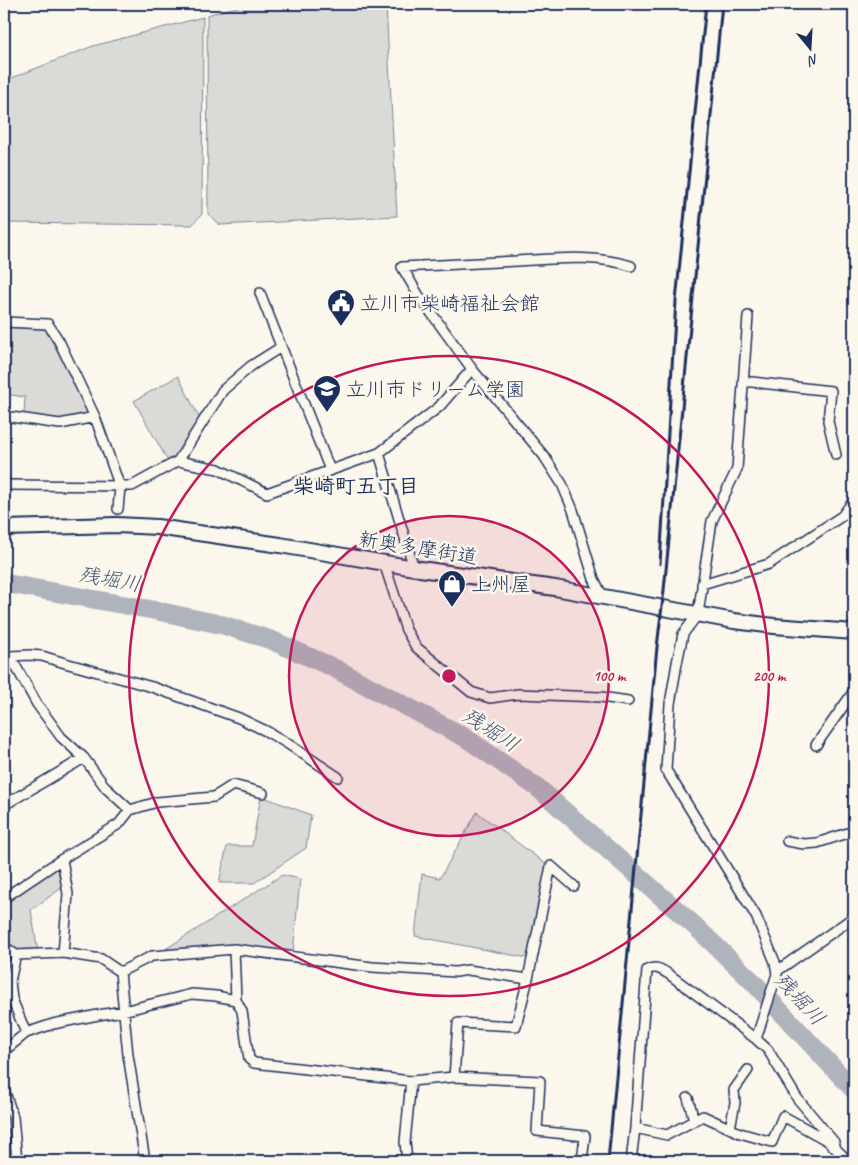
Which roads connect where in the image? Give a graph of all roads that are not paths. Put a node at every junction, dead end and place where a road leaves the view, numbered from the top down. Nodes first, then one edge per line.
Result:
1 (631, 266) dead end
2 (260, 293) dead end
3 (748, 316) dead end
4 (4, 322) edge
5 (281, 347) junction
6 (472, 369) junction
7 (744, 381) junction
8 (4, 416) edge
9 (95, 417) junction
10 (379, 452) junction
11 (836, 455) dead end
12 (178, 461) junction
13 (330, 470) junction
14 (4, 485) edge
15 (120, 487) junction
16 (854, 500) edge
17 (118, 509) dead end
18 (4, 528) edge
19 (384, 563) junction
20 (414, 568) junction
21 (702, 584) junction
22 (603, 597) junction
23 (698, 614) junction
24 (854, 632) edge
25 (7, 657) edge
26 (854, 691) edge
27 (628, 701) dead end
28 (816, 745) dead end
29 (84, 758) junction
30 (338, 777) dead end
31 (263, 793) dead end
32 (4, 805) edge
33 (130, 810) junction
34 (854, 831) edge
35 (787, 841) dead end
36 (62, 859) junction
37 (574, 886) dead end
38 (4, 898) edge
39 (854, 917) edge
40 (4, 946) edge
41 (234, 949) junction
42 (63, 952) junction
43 (16, 954) junction
44 (120, 972) junction
45 (777, 972) junction
46 (528, 979) junction
47 (236, 1000) junction
48 (123, 1011) junction
49 (26, 1033) junction
50 (756, 1039) junction
51 (4, 1051) edge
52 (748, 1070) dead end
53 (454, 1077) junction
54 (411, 1081) junction
55 (4, 1089) edge
56 (688, 1098) dead end
57 (8, 1117) edge
58 (694, 1120) junction
59 (635, 1128) junction
60 (730, 1128) junction
61 (17, 1161) edge
62 (144, 1161) edge
63 (407, 1161) edge
64 (582, 1161) edge
65 (631, 1161) edge
66 (849, 1161) edge

1 - 6 street
2 - 5 street
3 - 7 street
4 - 9 street
5 - 12 street
5 - 13 street
6 - 10 street
6 - 22 street
7 - 11 street
7 - 21 street
8 - 9 street
9 - 15 street
10 - 13 street
10 - 20 street
12 - 13 street
12 - 15 street
14 - 15 street
15 - 17 street
16 - 21 street
18 - 19 main road, 新奥多摩街道
19 - 20 main road, 新奥多摩街道
19 - 27 street
20 - 22 main road, 新奥多摩街道
21 - 23 street
22 - 23 main road, 新奥多摩街道
23 - 24 main road, 新奥多摩街道
23 - 45 street
25 - 29 street
25 - 30 street
26 - 28 street
29 - 32 street
29 - 33 street
31 - 33 street
33 - 36 street
34 - 35 street
36 - 38 street
36 - 42 street
37 - 46 street
39 - 45 street
40 - 43 street
41 - 44 street
41 - 46 street
41 - 47 street
42 - 43 street
42 - 44 street
43 - 49 street
44 - 48 street
45 - 50 street
46 - 53 street
47 - 48 street
47 - 54 street
48 - 49 street
48 - 62 street
49 - 51 street
50 - 59 street
50 - 66 street
52 - 60 street
53 - 54 street
53 - 64 street
54 - 63 street
55 - 57 street
56 - 58 street
57 - 61 street
58 - 59 street
58 - 60 street
59 - 65 street
60 - 66 street

